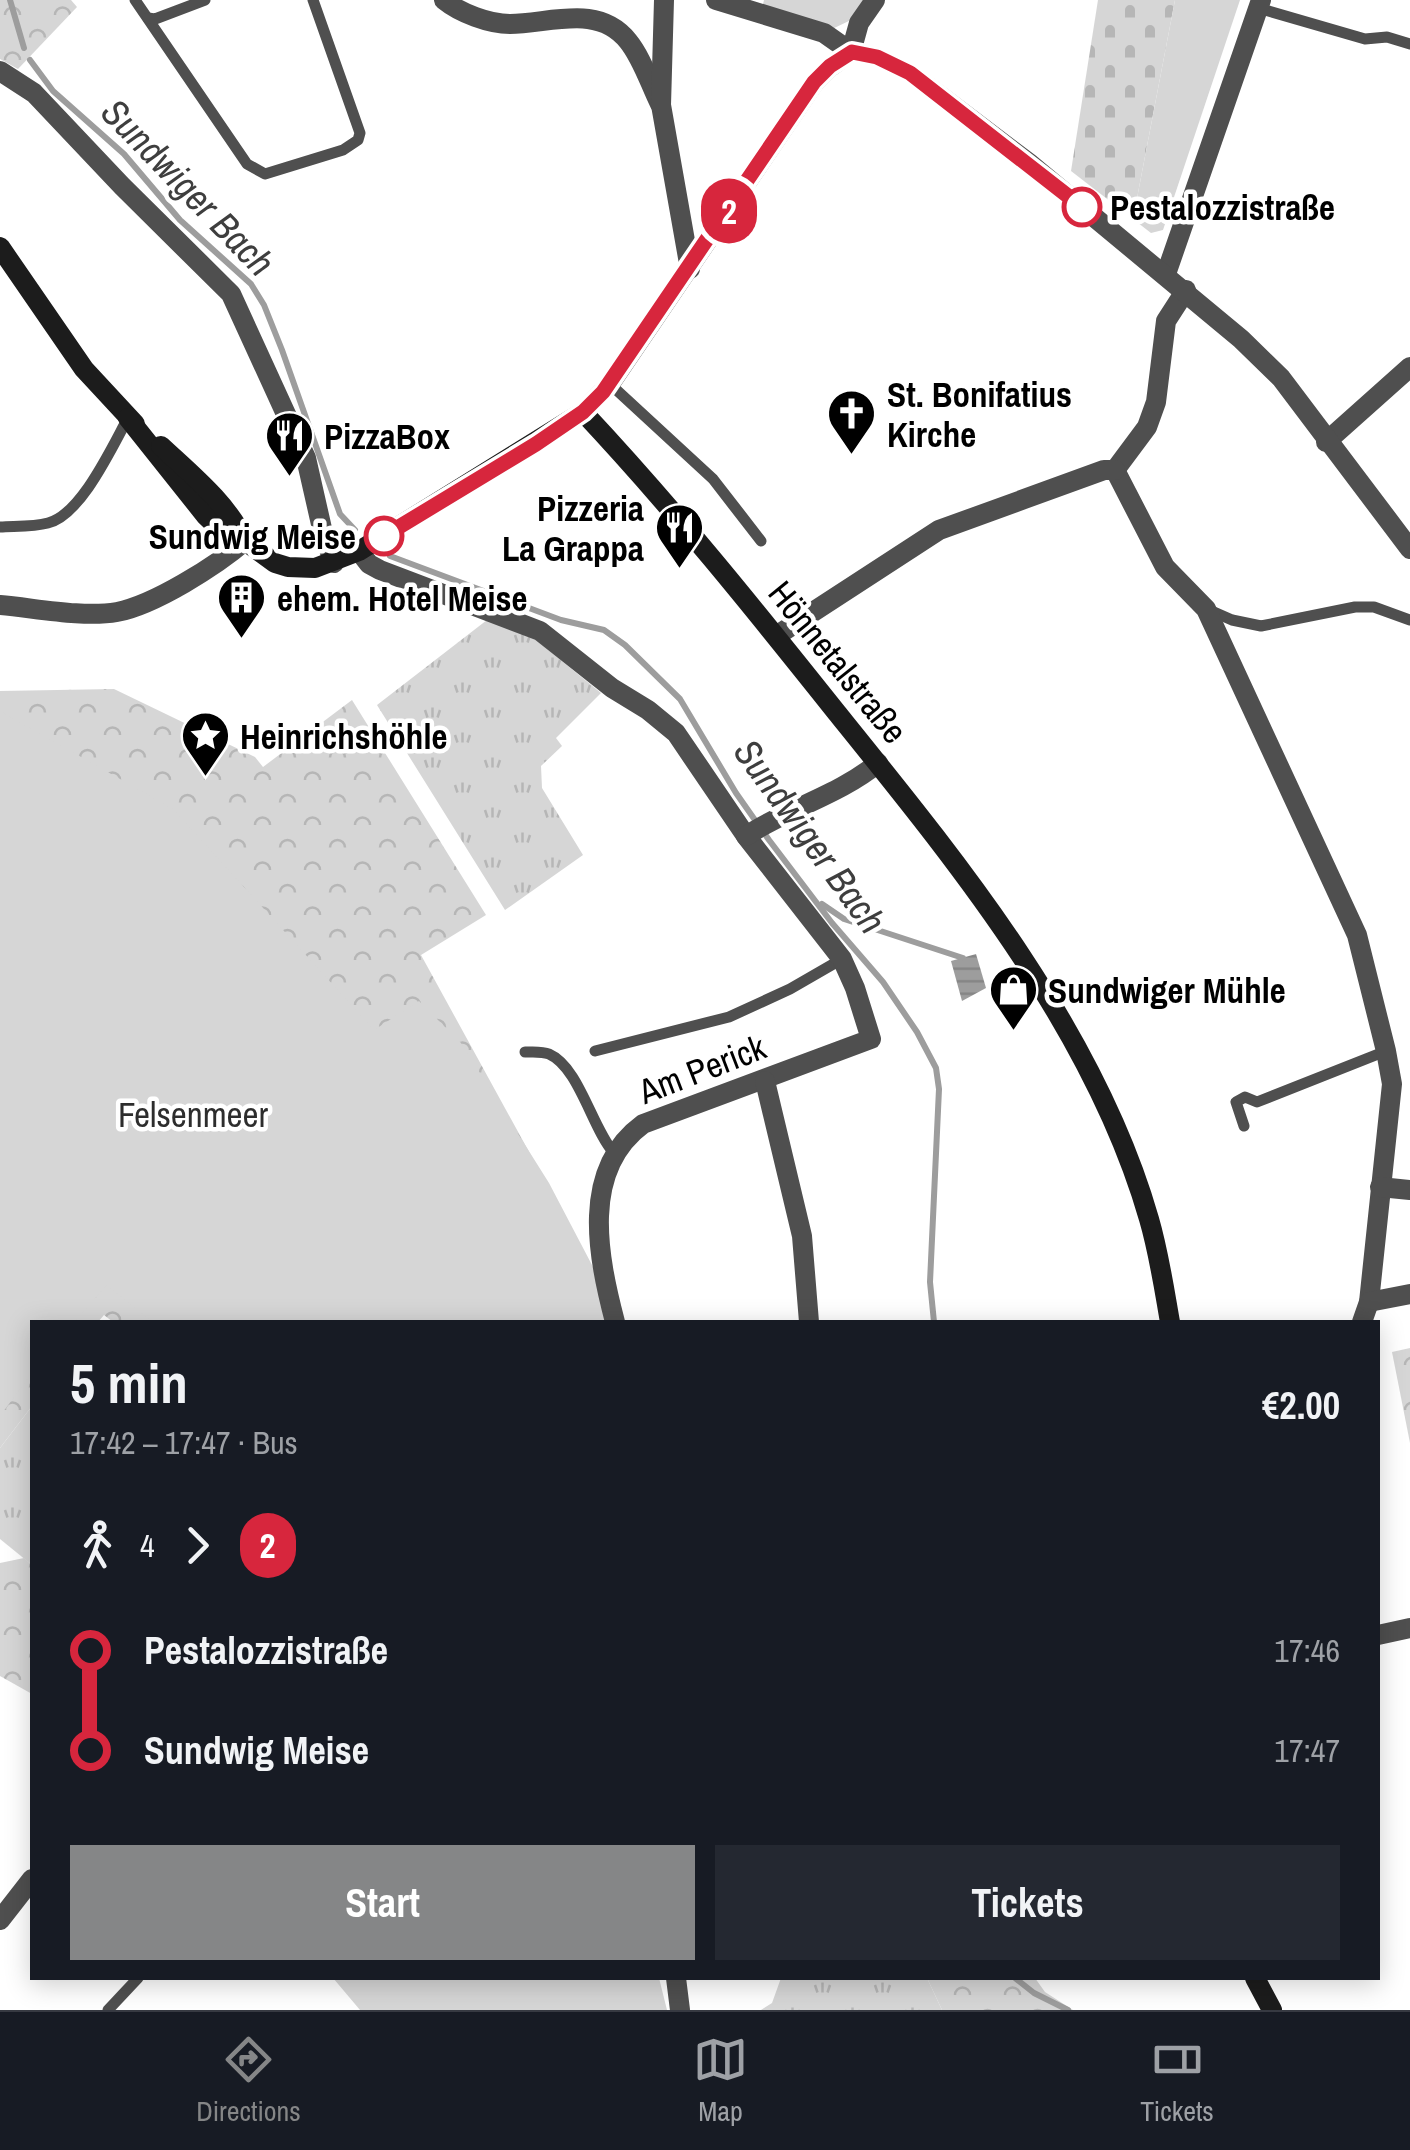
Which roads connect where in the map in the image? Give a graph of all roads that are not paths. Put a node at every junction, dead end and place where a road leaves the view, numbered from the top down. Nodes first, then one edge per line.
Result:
1 (135, 0) edge
2 (204, 0) edge
3 (313, 0) edge
4 (444, 0) edge
5 (664, 0) edge
6 (716, 0) edge
7 (875, 0) edge
8 (1260, 4) edge
9 (148, 18) junction
10 (1410, 44) edge
11 (852, 52) junction
12 (0, 71) edge
13 (661, 106) junction
14 (0, 248) edge
15 (690, 269) junction
16 (1166, 274) junction
17 (1186, 290) junction
18 (1410, 367) edge
19 (610, 384) junction
20 (583, 412) junction
21 (128, 418) junction
22 (1326, 442) junction
23 (1115, 470) junction
24 (0, 527) edge
25 (245, 541) junction
26 (761, 541) dead end
27 (359, 550) junction
28 (1410, 550) edge
29 (334, 563) junction
30 (0, 605) edge
31 (1206, 609) junction
32 (1410, 620) edge
33 (776, 636) junction
34 (878, 763) junction
35 (755, 830) junction
36 (842, 959) junction
37 (596, 1051) dead end
38 (1386, 1051) junction
39 (525, 1052) dead end
40 (765, 1080) junction
41 (1244, 1126) dead end
42 (614, 1154) junction
43 (1380, 1187) junction
44 (1410, 1190) edge
45 (1410, 1294) edge
46 (1369, 1302) junction
47 (615, 1320) edge
48 (809, 1320) edge
49 (1170, 1320) edge
50 (1363, 1320) edge
51 (1410, 1628) edge
52 (1380, 1635) edge
53 (30, 1882) edge
54 (0, 1920) edge
55 (136, 1980) edge
56 (676, 1980) edge
57 (1256, 1980) edge
58 (108, 2010) edge
59 (680, 2010) edge
60 (1272, 2010) edge

1 - 9 lane
2 - 9 lane
3 - 9 lane
4 - 13 street
5 - 13 street
6 - 11 street
7 - 11 street
8 - 10 lane
8 - 16 street
11 - 15 street
11 - 16 street
12 - 29 street
13 - 15 street
14 - 21 main road
15 - 19 street
16 - 17 street
17 - 22 street
17 - 23 street
18 - 22 street
19 - 20 street
19 - 26 lane
20 - 27 main road
20 - 33 main road, Hönnetalstraße
21 - 24 lane
21 - 25 main road
22 - 28 street
23 - 31 street
23 - 33 street
25 - 29 main road
25 - 30 street
27 - 29 main road
27 - 35 street
31 - 32 lane
31 - 38 street
33 - 34 main road, Hönnetalstraße
34 - 35 street
34 - 49 main road, Hönnetalstraße
35 - 36 street
36 - 37 lane
36 - 40 street, Am Perick
38 - 41 lane
38 - 43 street
39 - 42 lane
40 - 42 street, Am Perick
40 - 48 street
42 - 47 street
43 - 44 street
43 - 46 street
45 - 46 street
46 - 50 street
51 - 52 street
53 - 54 street
55 - 58 lane
56 - 59 street
57 - 60 main road

